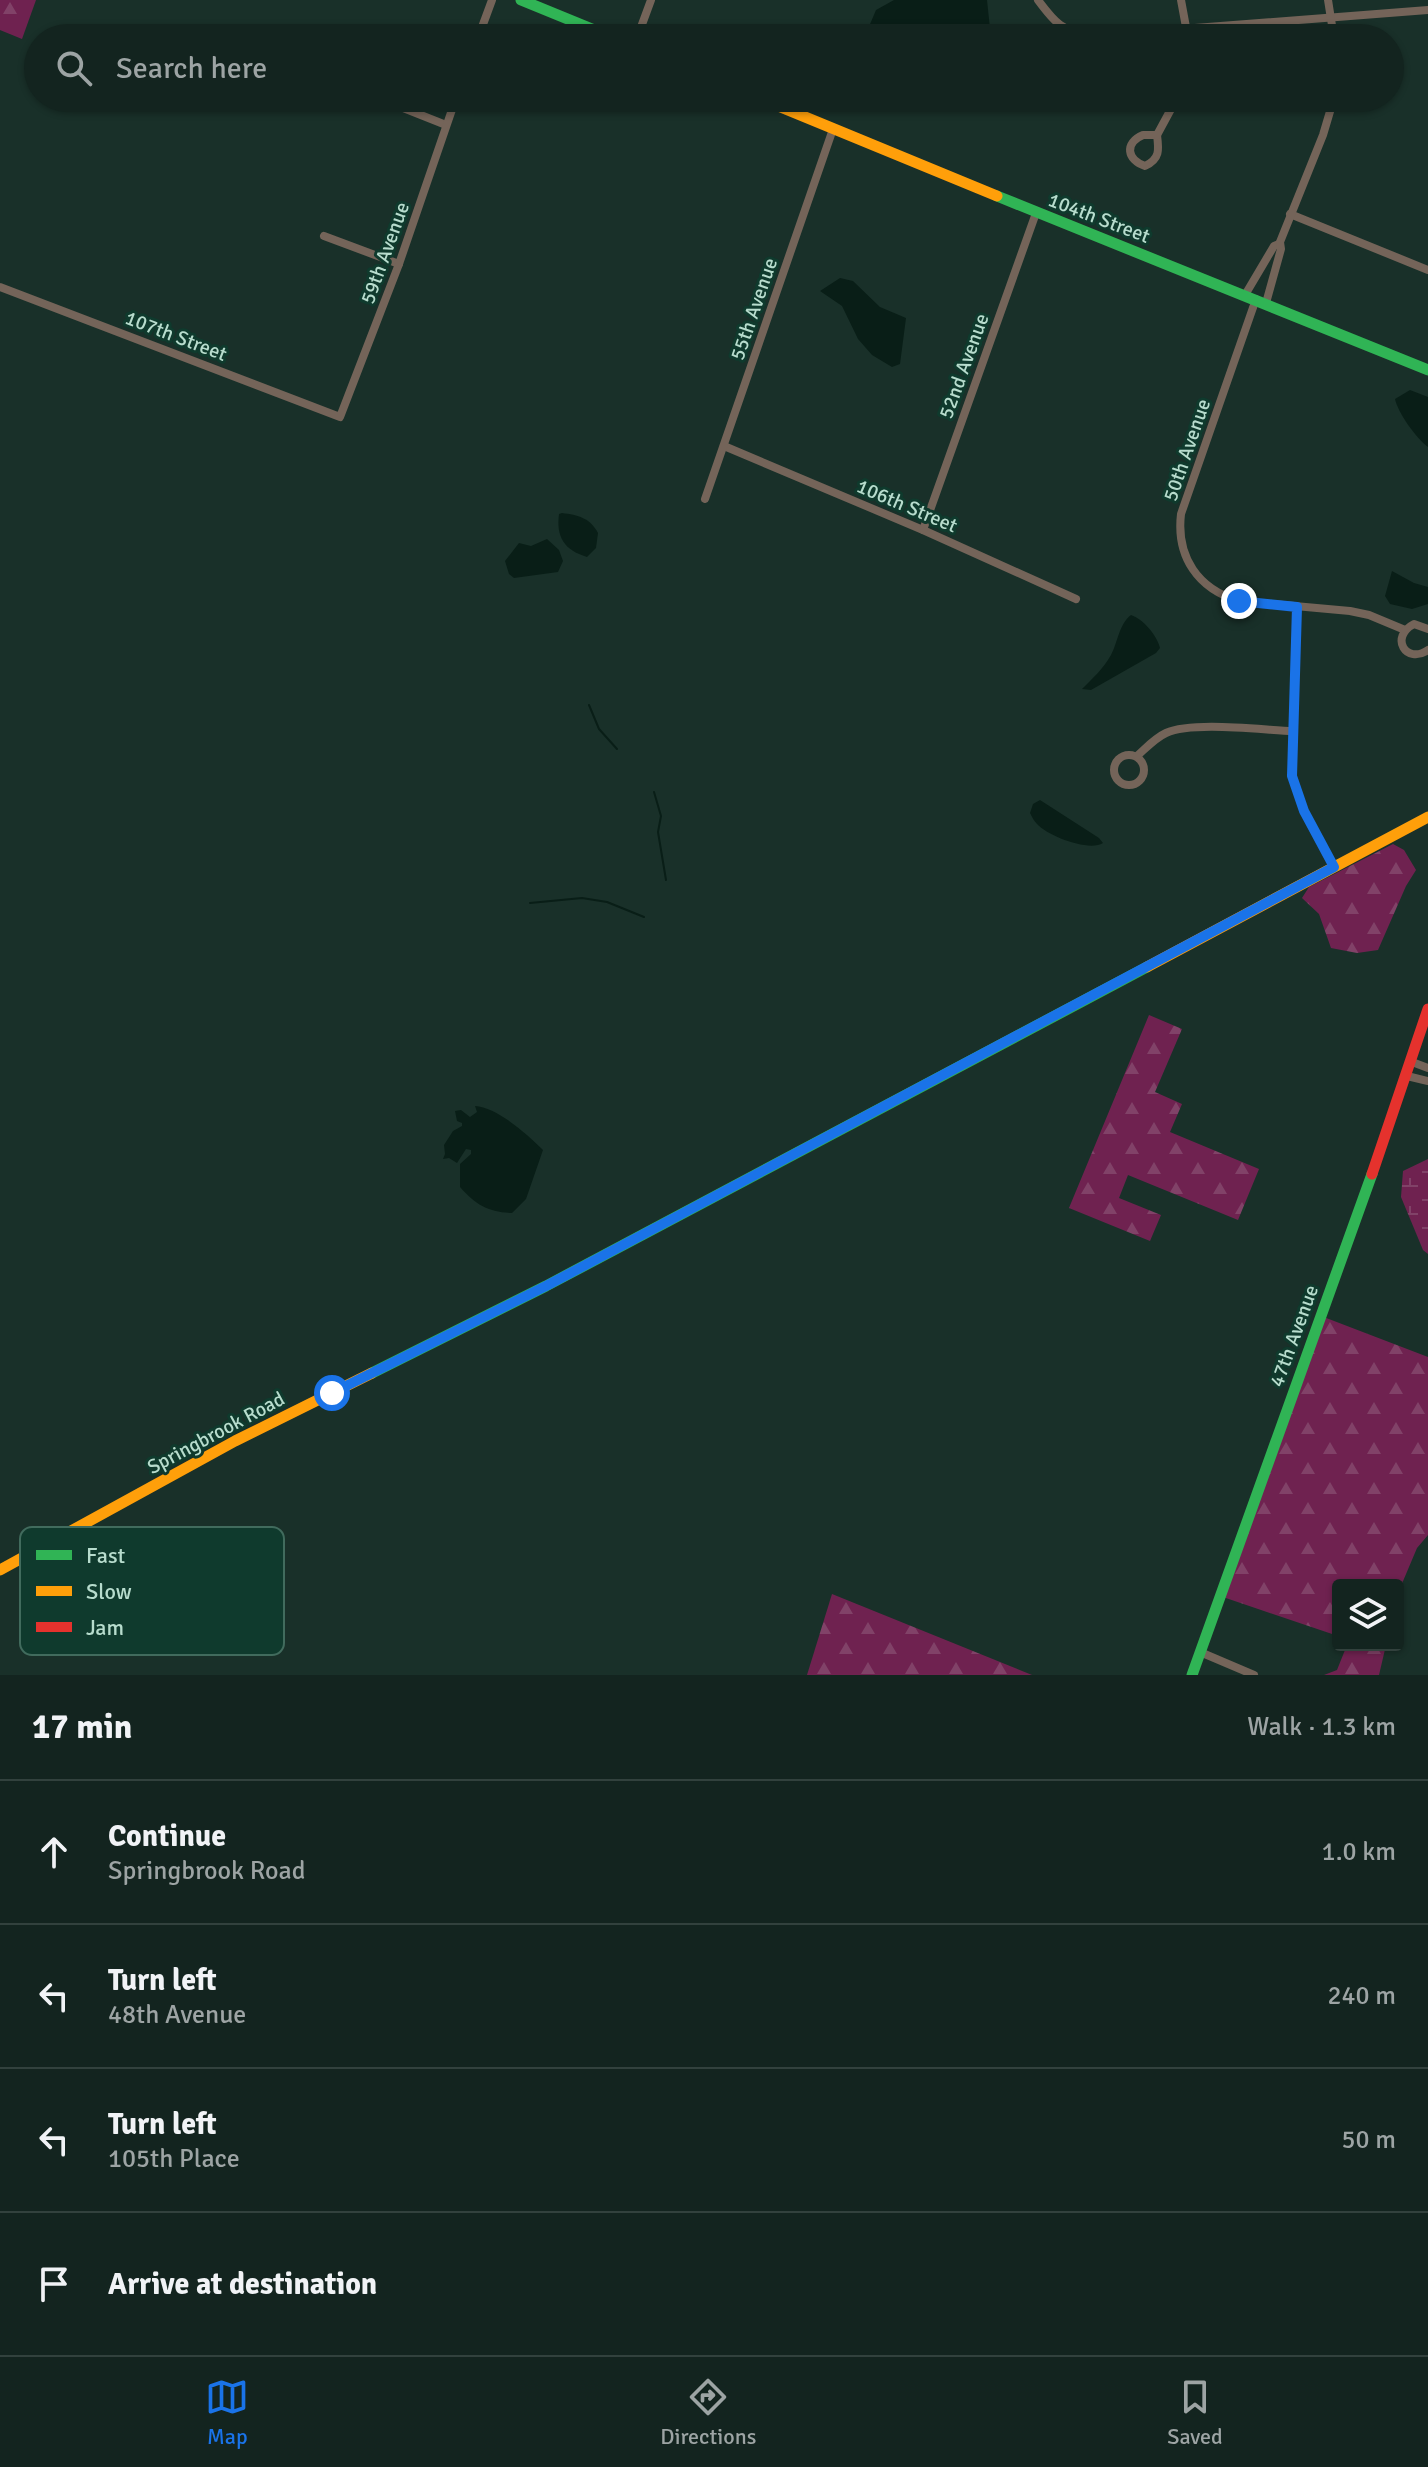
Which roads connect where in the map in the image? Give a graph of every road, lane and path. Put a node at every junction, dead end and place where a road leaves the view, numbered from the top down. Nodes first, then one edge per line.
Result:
1 (492, 0) edge
2 (521, 0) edge
3 (651, 0) edge
4 (1038, 0) edge
5 (1181, 0) edge
6 (1328, 0) edge
7 (1428, 10) edge
8 (1331, 17) junction
9 (483, 24) edge
10 (580, 24) edge
11 (642, 24) edge
12 (1058, 24) edge
13 (1185, 24) edge
14 (1272, 24) edge
15 (1332, 24) edge
16 (413, 112) edge
17 (451, 112) edge
18 (792, 112) edge
19 (1169, 112) edge
20 (1330, 112) edge
21 (446, 125) junction
22 (833, 129) junction
23 (1157, 135) dead end
24 (1036, 213) junction
25 (1290, 214) junction
26 (324, 236) dead end
27 (1279, 244) junction
28 (399, 264) junction
29 (1428, 270) edge
30 (0, 287) edge
31 (1256, 299) junction
32 (1428, 370) edge
33 (340, 417) joint
34 (724, 446) junction
35 (705, 499) dead end
36 (923, 530) junction
37 (1076, 599) dead end
38 (1297, 607) junction
39 (1428, 629) edge
40 (1405, 630) junction
41 (1428, 650) edge
42 (1293, 731) junction
43 (1137, 756) dead end
44 (1428, 817) edge
45 (1334, 867) junction
46 (1428, 1009) edge
47 (1412, 1062) junction
48 (1428, 1068) edge
49 (1407, 1076) junction
50 (1428, 1081) edge
51 (78, 1527) edge
52 (20, 1559) edge
53 (0, 1570) edge
54 (1200, 1652) junction
55 (1192, 1675) edge
56 (1254, 1675) edge

1 - 9 street
2 - 10 street
3 - 11 street
4 - 12 street
5 - 13 street
6 - 8 street
7 - 8 street
8 - 14 street
8 - 15 street
16 - 21 street
17 - 21 street, 59th Avenue
18 - 22 street, 104th Street
19 - 23 street
20 - 25 street
21 - 28 street, 59th Avenue
22 - 24 street, 104th Street
22 - 34 street, 55th Avenue
24 - 31 street, 104th Street
24 - 36 street, 52nd Avenue
25 - 27 street
25 - 29 street
26 - 28 street
27 - 31 street
27 - 31 street
28 - 33 street, 59th Avenue
30 - 33 street, 107th Street
31 - 32 street, 104th Street
31 - 38 street, 50th Avenue
34 - 35 street, 55th Avenue
34 - 36 street, 106th Street
36 - 37 street, 106th Street
38 - 40 street
38 - 42 street
39 - 40 street
40 - 41 street
42 - 43 street
42 - 45 street
44 - 45 street, Springbrook Road
45 - 51 street, Springbrook Road
46 - 47 street, 47th Avenue
47 - 48 street
47 - 49 street, 47th Avenue
49 - 50 street
49 - 54 street, 47th Avenue
52 - 53 street, Springbrook Road
54 - 55 street, 47th Avenue
54 - 56 street

